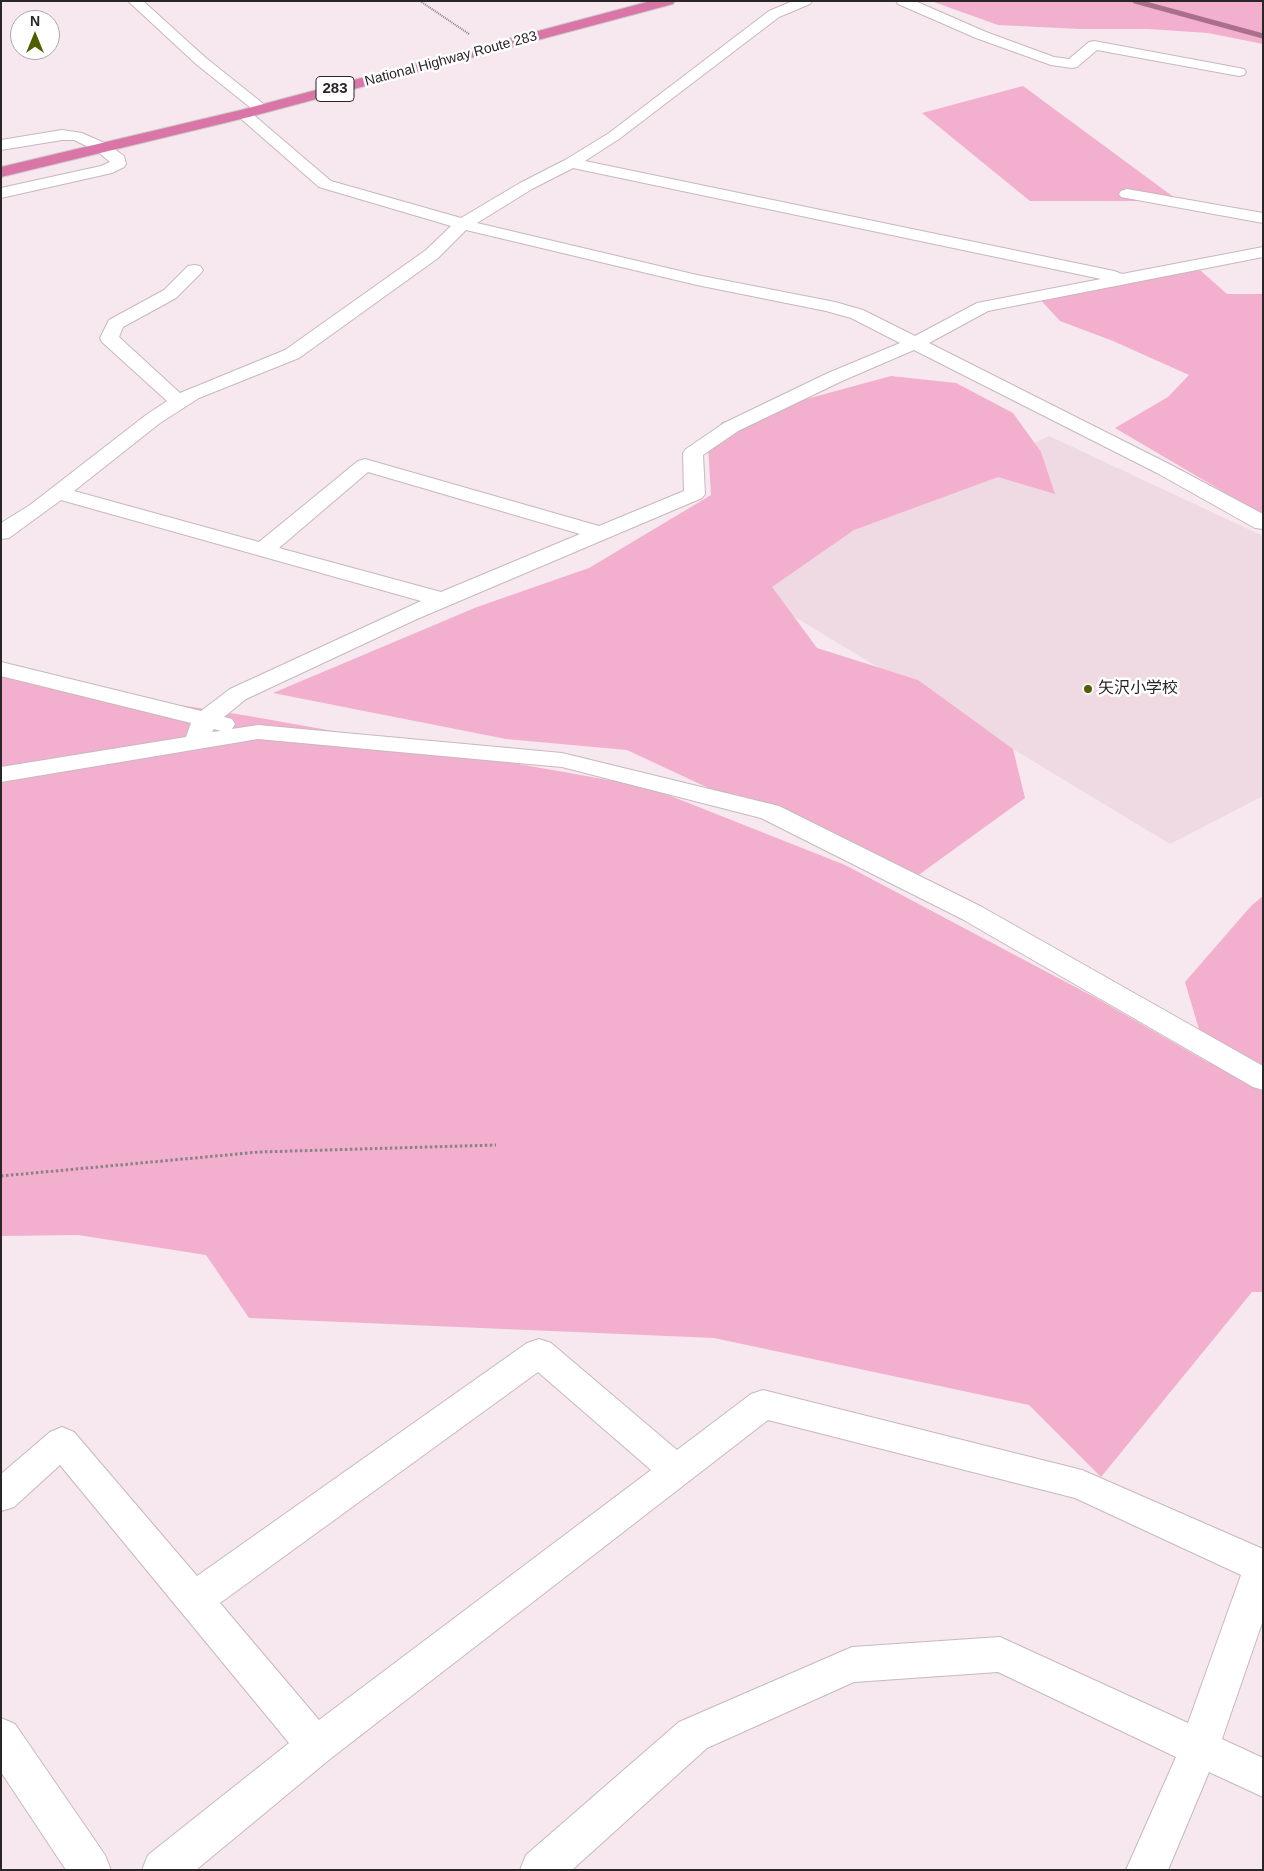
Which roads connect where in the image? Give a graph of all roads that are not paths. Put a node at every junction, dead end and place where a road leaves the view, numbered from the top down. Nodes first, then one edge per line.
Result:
1 (135, 1) edge
2 (668, 1) edge
3 (805, 1) edge
4 (903, 1) edge
5 (1239, 72) dead end
6 (261, 109) junction
7 (244, 114) junction
8 (1, 145) edge
9 (103, 148) junction
10 (572, 162) junction
11 (1, 172) edge
12 (1, 193) edge
13 (1127, 194) dead end
14 (1263, 218) edge
15 (463, 224) junction
16 (1263, 252) edge
17 (194, 270) dead end
18 (1125, 279) junction
19 (915, 343) junction
20 (179, 402) junction
21 (59, 492) junction
22 (1263, 523) edge
23 (1, 533) edge
24 (602, 534) junction
25 (263, 550) junction
26 (443, 600) junction
27 (1, 669) edge
28 (201, 731) junction
29 (1, 775) edge
30 (1263, 1080) edge
31 (676, 1470) junction
32 (1, 1496) edge
33 (1262, 1567) edge
34 (194, 1600) junction
35 (1, 1737) edge
36 (316, 1746) junction
37 (1200, 1746) junction
38 (1263, 1778) edge
39 (90, 1870) edge
40 (163, 1870) edge
41 (541, 1870) edge
42 (1147, 1870) edge

1 - 6 street
2 - 6 highway, National Highway Route 283 / 283
3 - 10 street
4 - 5 street
6 - 7 highway, National Highway Route 283 / 283
7 - 9 highway, National Highway Route 283 / 283
7 - 15 street
8 - 9 street
9 - 11 highway, National Highway Route 283 / 283
9 - 12 street
10 - 15 street
10 - 18 street
13 - 14 street
15 - 19 street
15 - 20 street
16 - 18 street
17 - 20 street
18 - 19 street
19 - 22 street
19 - 24 street
20 - 21 street
21 - 23 street
21 - 25 street
24 - 25 street
24 - 26 street
25 - 26 street
26 - 28 street
27 - 28 street
28 - 29 street
28 - 30 street
31 - 33 street
31 - 34 street
31 - 36 street
32 - 34 street
33 - 37 street
34 - 36 street
35 - 39 street
36 - 40 street
37 - 38 street
37 - 41 street
37 - 42 street

